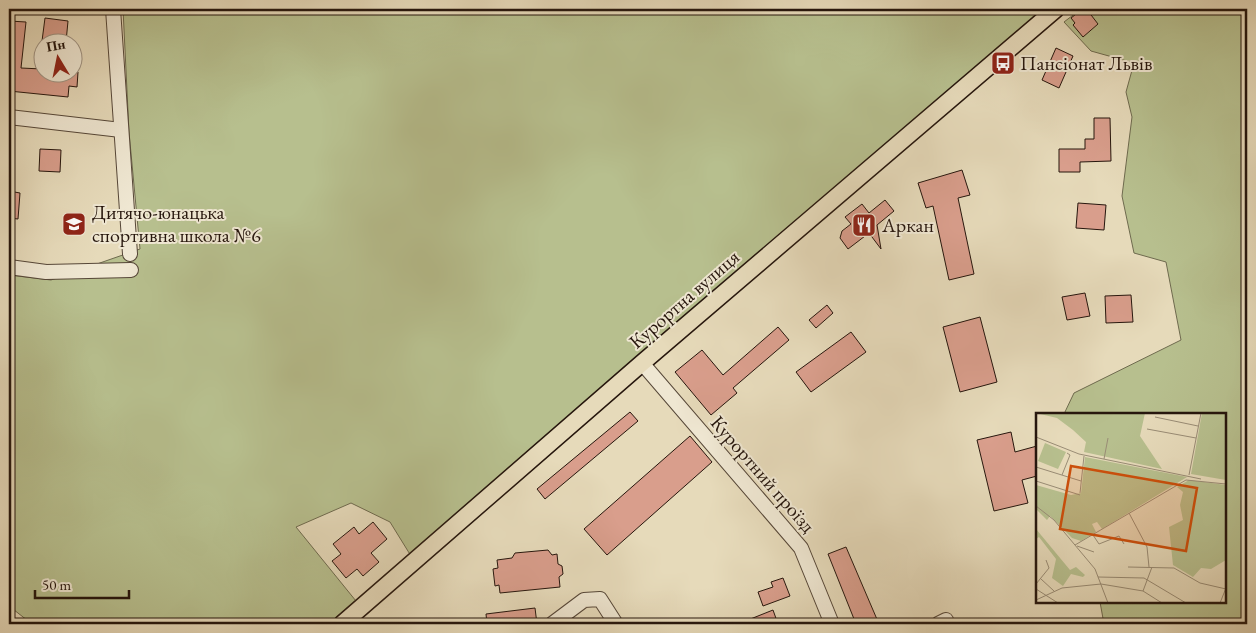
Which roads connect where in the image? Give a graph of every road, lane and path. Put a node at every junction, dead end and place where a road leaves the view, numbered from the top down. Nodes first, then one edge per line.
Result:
1 (113, 9) edge
2 (1056, 9) edge
3 (9, 117) edge
4 (121, 130) junction
5 (130, 254) dead end
6 (9, 267) edge
7 (131, 270) dead end
8 (642, 364) junction
9 (342, 624) edge
10 (552, 624) edge
11 (616, 624) edge
12 (832, 624) edge

1 - 4 street
2 - 8 main road, Курортна вулиця
3 - 4 street
4 - 5 street
6 - 7 street
8 - 9 main road, Курортна вулиця
8 - 12 street, Курортний проїзд
10 - 11 street

